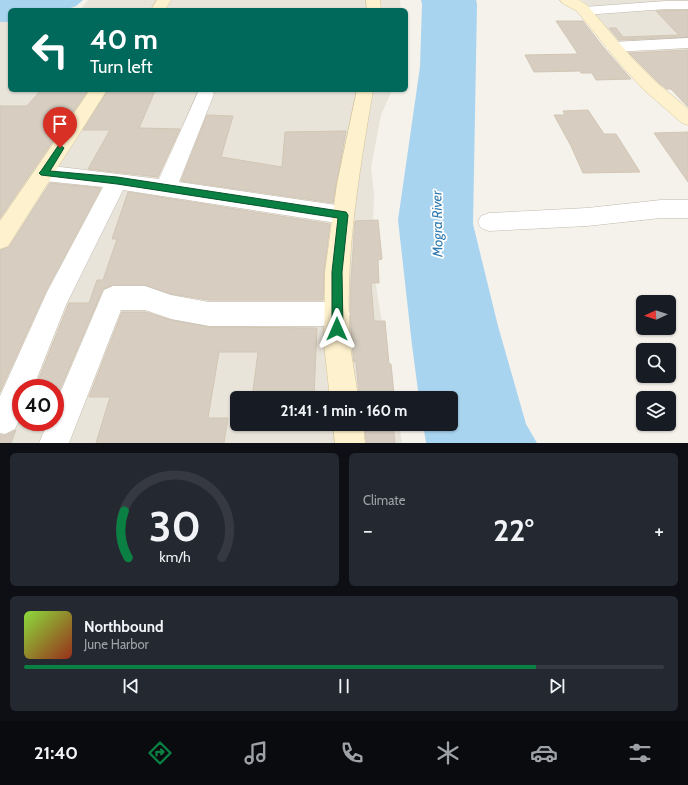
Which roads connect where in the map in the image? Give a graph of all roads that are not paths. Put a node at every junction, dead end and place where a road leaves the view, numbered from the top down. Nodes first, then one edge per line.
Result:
1 (567, 0) edge
2 (688, 5) edge
3 (584, 11) junction
4 (688, 43) edge
5 (613, 47) junction
6 (98, 92) edge
7 (365, 92) edge
8 (205, 94) dead end
9 (688, 120) edge
10 (44, 173) junction
11 (117, 181) junction
12 (166, 188) junction
13 (688, 208) edge
14 (343, 215) junction
15 (489, 222) dead end
16 (0, 239) edge
17 (337, 314) junction
18 (343, 391) edge
19 (0, 418) edge
20 (349, 431) edge
21 (54, 443) edge
22 (350, 443) edge

1 - 3 street
2 - 3 street
3 - 5 street
4 - 5 street
5 - 9 street
6 - 10 street
7 - 14 street
8 - 12 street
10 - 11 street
10 - 16 street
11 - 12 street
11 - 19 street
12 - 14 street
13 - 15 street
14 - 17 street
17 - 18 street
17 - 21 street
20 - 22 street

